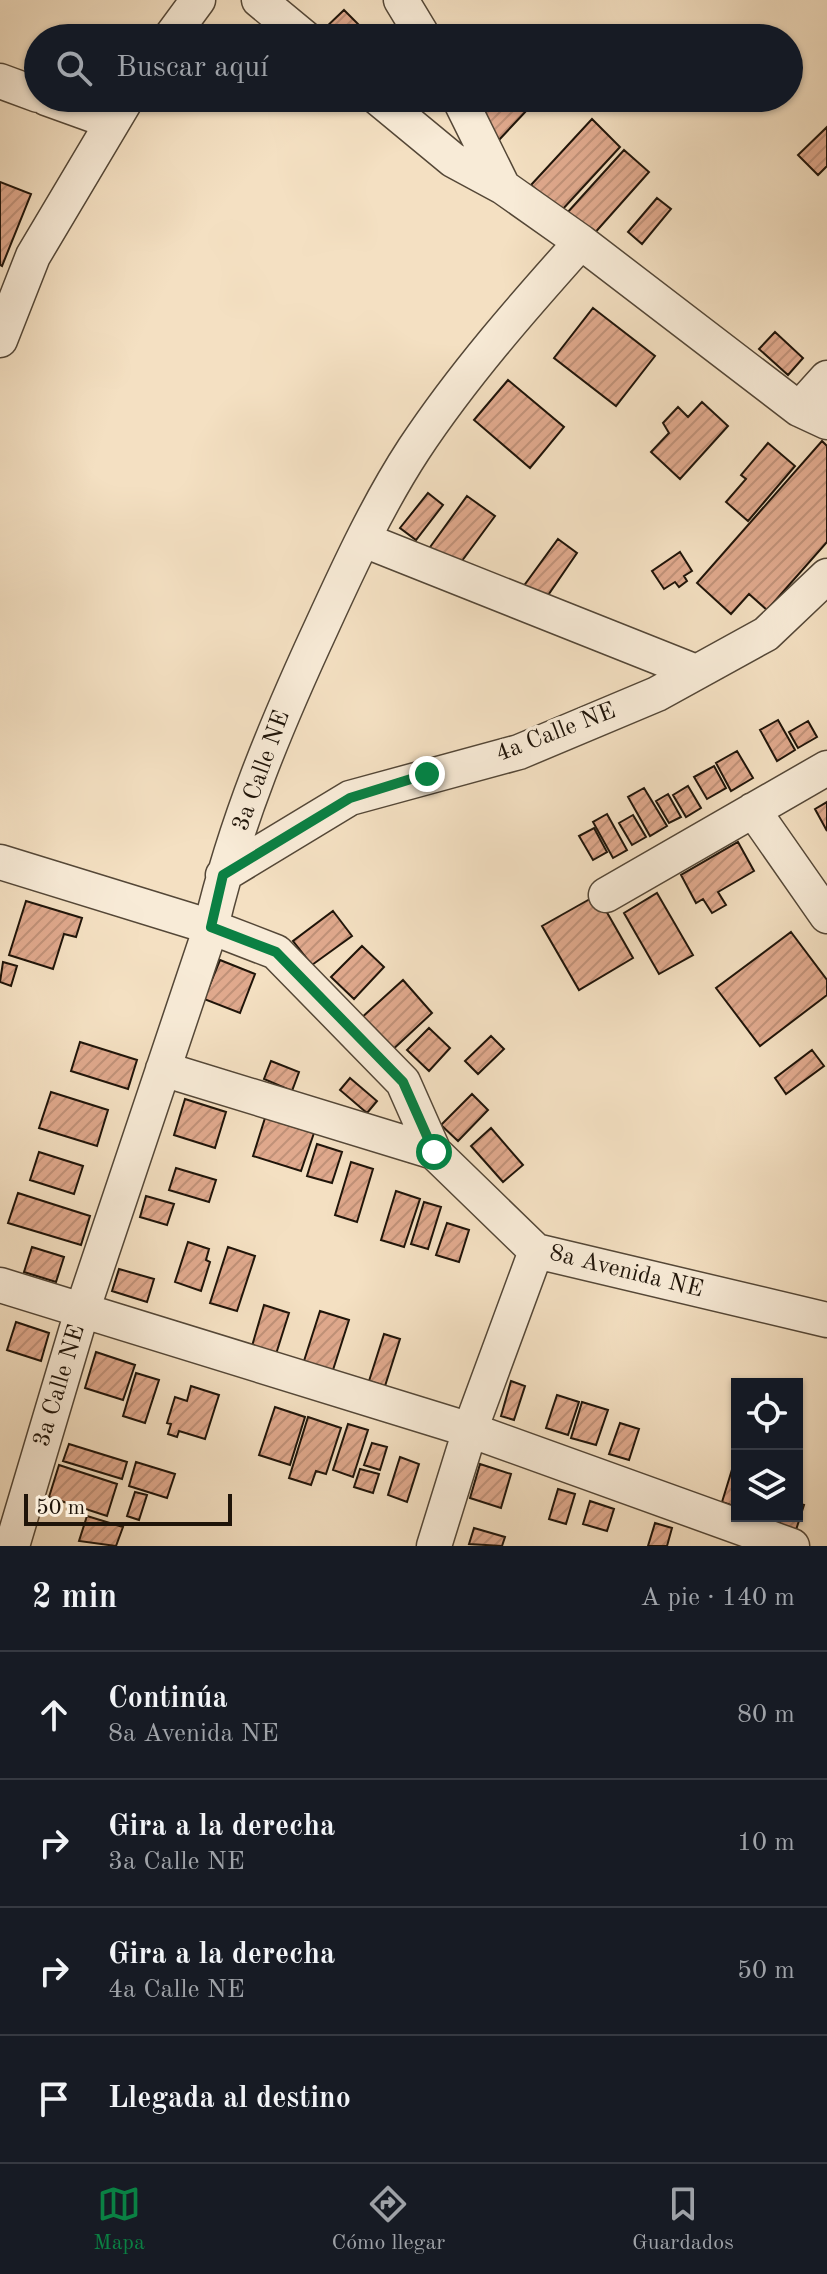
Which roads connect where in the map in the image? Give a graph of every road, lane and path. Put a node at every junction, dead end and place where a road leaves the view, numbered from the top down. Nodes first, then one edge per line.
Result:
1 (198, 0) edge
2 (259, 0) edge
3 (401, 0) edge
4 (180, 24) edge
5 (288, 24) edge
6 (416, 24) edge
7 (0, 81) edge
8 (24, 90) edge
9 (118, 112) edge
10 (395, 112) edge
11 (466, 112) edge
12 (503, 187) junction
13 (581, 242) junction
14 (0, 340) edge
15 (827, 378) edge
16 (813, 416) edge
17 (364, 540) junction
18 (827, 576) edge
19 (696, 672) junction
20 (827, 768) edge
21 (753, 810) junction
22 (0, 862) edge
23 (223, 875) junction
24 (606, 895) dead end
25 (827, 916) edge
26 (211, 927) junction
27 (163, 1069) junction
28 (434, 1152) junction
29 (536, 1251) junction
30 (0, 1285) edge
31 (82, 1311) junction
32 (827, 1320) edge
33 (470, 1430) junction
34 (12, 1546) edge
35 (434, 1546) edge
36 (792, 1546) edge

1 - 4 street
2 - 5 street
3 - 6 street
7 - 8 street
9 - 14 street
10 - 12 street
11 - 12 street
12 - 13 street
13 - 16 street
13 - 17 street, 3a Calle NE
15 - 16 street
17 - 19 street
17 - 23 street, 3a Calle NE
18 - 19 street, 4a Calle NE
19 - 23 street, 4a Calle NE
20 - 21 street
21 - 24 street
21 - 25 street
22 - 26 street, 8a Avenida NE
23 - 26 street, 3a Calle NE
26 - 27 street, 3a Calle NE
26 - 28 street, 8a Avenida NE
27 - 28 street
27 - 31 street, 3a Calle NE
28 - 29 street, 8a Avenida NE
29 - 32 street, 8a Avenida NE
29 - 33 street
30 - 31 street
31 - 33 street
31 - 34 street, 3a Calle NE
33 - 35 street
33 - 36 street

